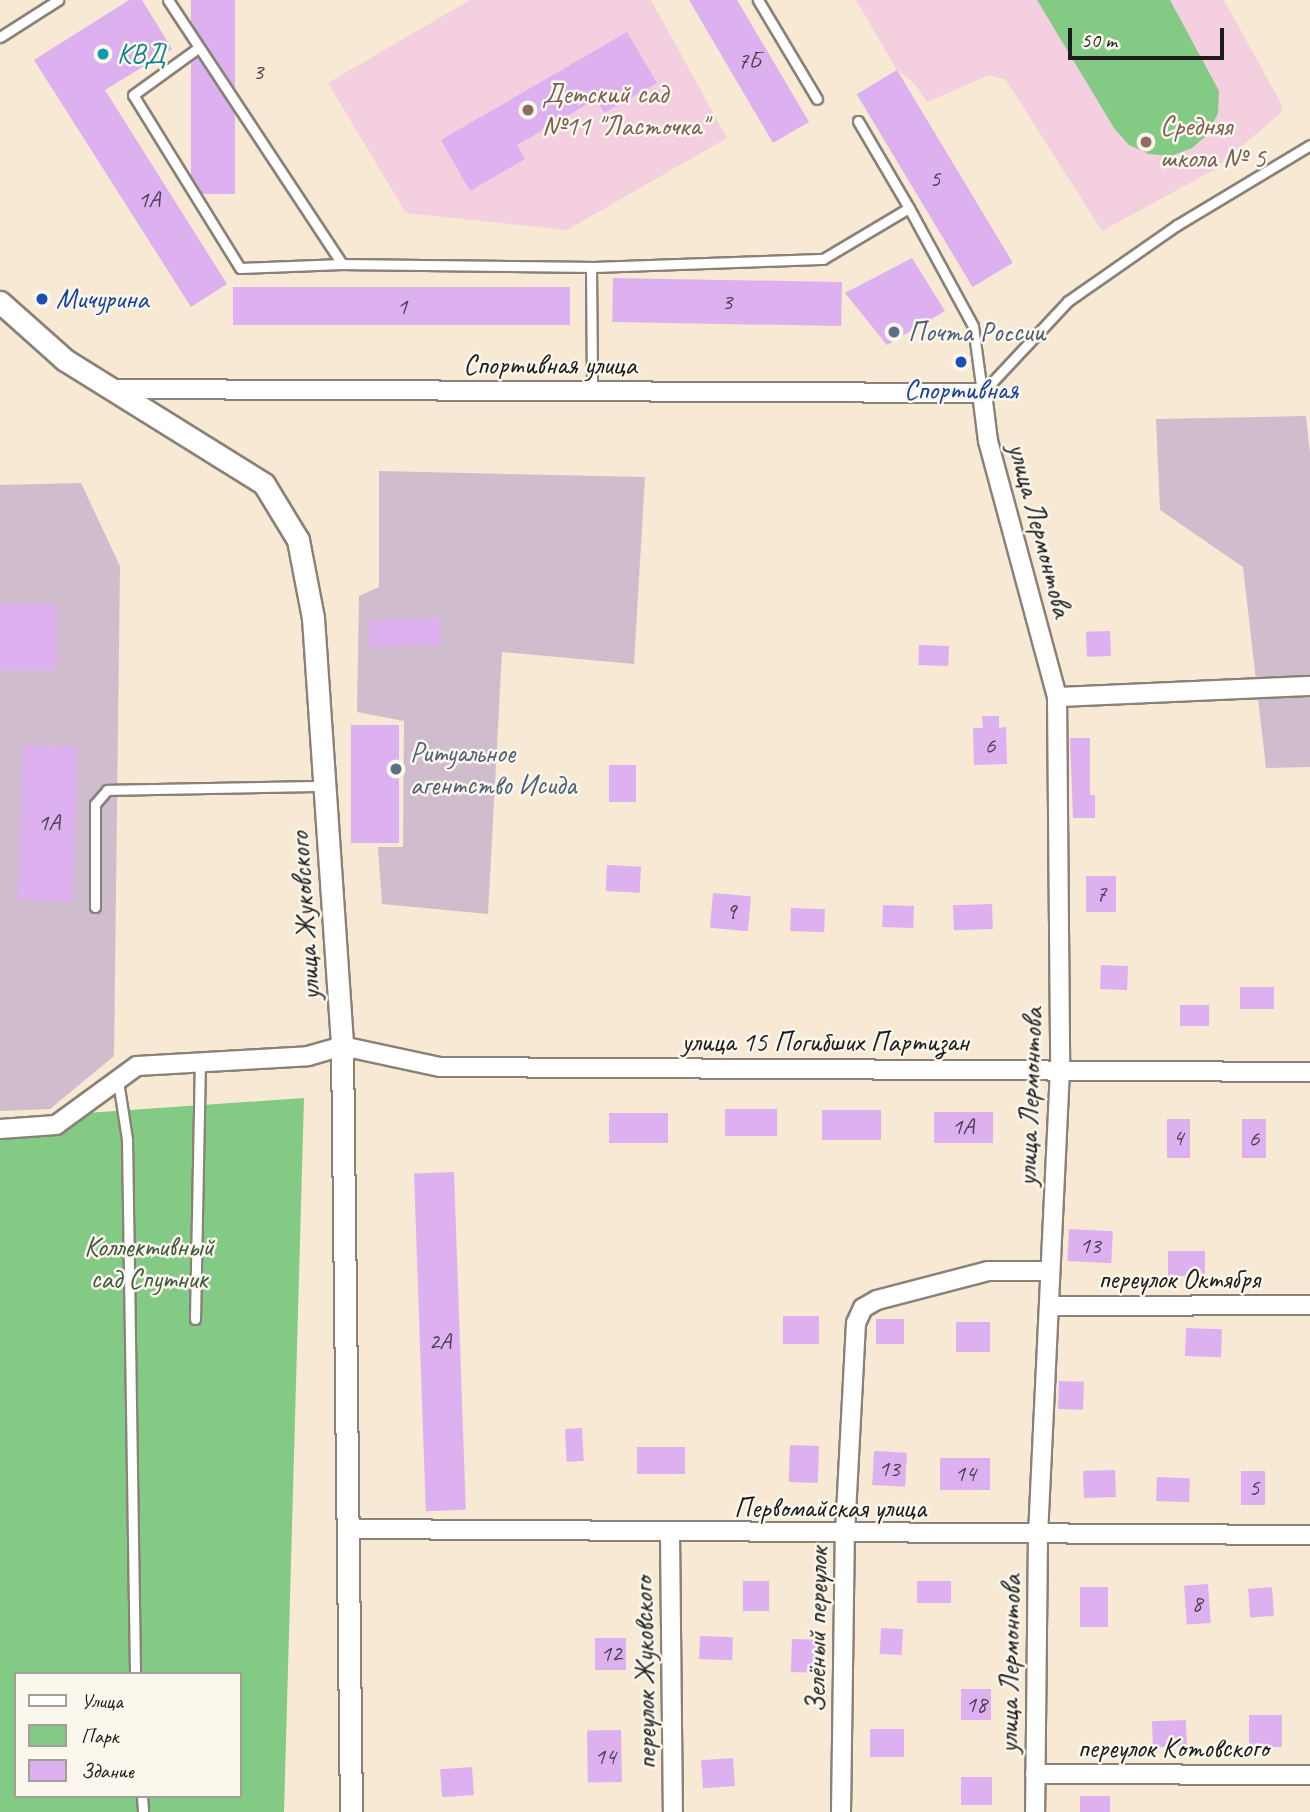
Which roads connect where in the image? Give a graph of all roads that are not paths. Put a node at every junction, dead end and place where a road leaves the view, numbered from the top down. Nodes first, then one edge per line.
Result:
1 (58, 0) edge
2 (168, 0) edge
3 (758, 0) edge
4 (0, 37) edge
5 (198, 48) junction
6 (817, 99) dead end
7 (858, 121) dead end
8 (1310, 145) edge
9 (909, 208) junction
10 (342, 264) junction
11 (591, 267) junction
12 (0, 302) edge
13 (119, 389) junction
14 (592, 391) junction
15 (982, 393) junction
16 (1310, 686) edge
17 (1057, 697) junction
18 (324, 786) junction
19 (95, 908) dead end
20 (342, 1046) junction
21 (200, 1061) junction
22 (1060, 1069) junction
23 (1310, 1072) edge
24 (118, 1081) junction
25 (0, 1129) edge
26 (1050, 1271) junction
27 (1049, 1306) junction
28 (1310, 1306) edge
29 (195, 1319) dead end
30 (350, 1530) junction
31 (845, 1533) junction
32 (670, 1534) junction
33 (1038, 1535) junction
34 (1310, 1535) edge
35 (135, 1672) edge
36 (1035, 1774) junction
37 (1310, 1775) edge
38 (351, 1812) edge
39 (673, 1812) edge
40 (841, 1812) edge
41 (1035, 1812) edge

1 - 4 lane
2 - 5 lane
3 - 6 lane
5 - 10 lane
5 - 10 lane
7 - 9 lane
8 - 15 lane
9 - 11 lane
9 - 15 lane
10 - 11 lane
11 - 14 lane
12 - 13 street, улица Жуковского
13 - 14 street, Спортивная улица
13 - 18 street, улица Жуковского
14 - 15 street, Спортивная улица
15 - 17 street, улица Лермонтова
16 - 17 street
17 - 22 street, улица Лермонтова
18 - 19 lane
18 - 20 street, улица Жуковского
20 - 21 street
20 - 22 street, улица 15 Погибших Партизан
20 - 30 street, улица Жуковского
21 - 24 street
21 - 29 lane
22 - 23 street, улица 15 Погибших Партизан
22 - 26 street, улица Лермонтова
24 - 25 street
24 - 35 lane
26 - 27 street, улица Лермонтова
26 - 31 street, Зелёный переулок
27 - 28 street, переулок Октября
27 - 33 street, улица Лермонтова
30 - 32 street, Первомайская улица
30 - 38 street, улица Жуковского
31 - 32 street, Первомайская улица
31 - 33 street, Первомайская улица
31 - 40 street, Зелёный переулок
32 - 39 street, переулок Жуковского
33 - 34 street, Первомайская улица
33 - 36 street, улица Лермонтова
36 - 37 street, переулок Котовского
36 - 41 street, улица Лермонтова

